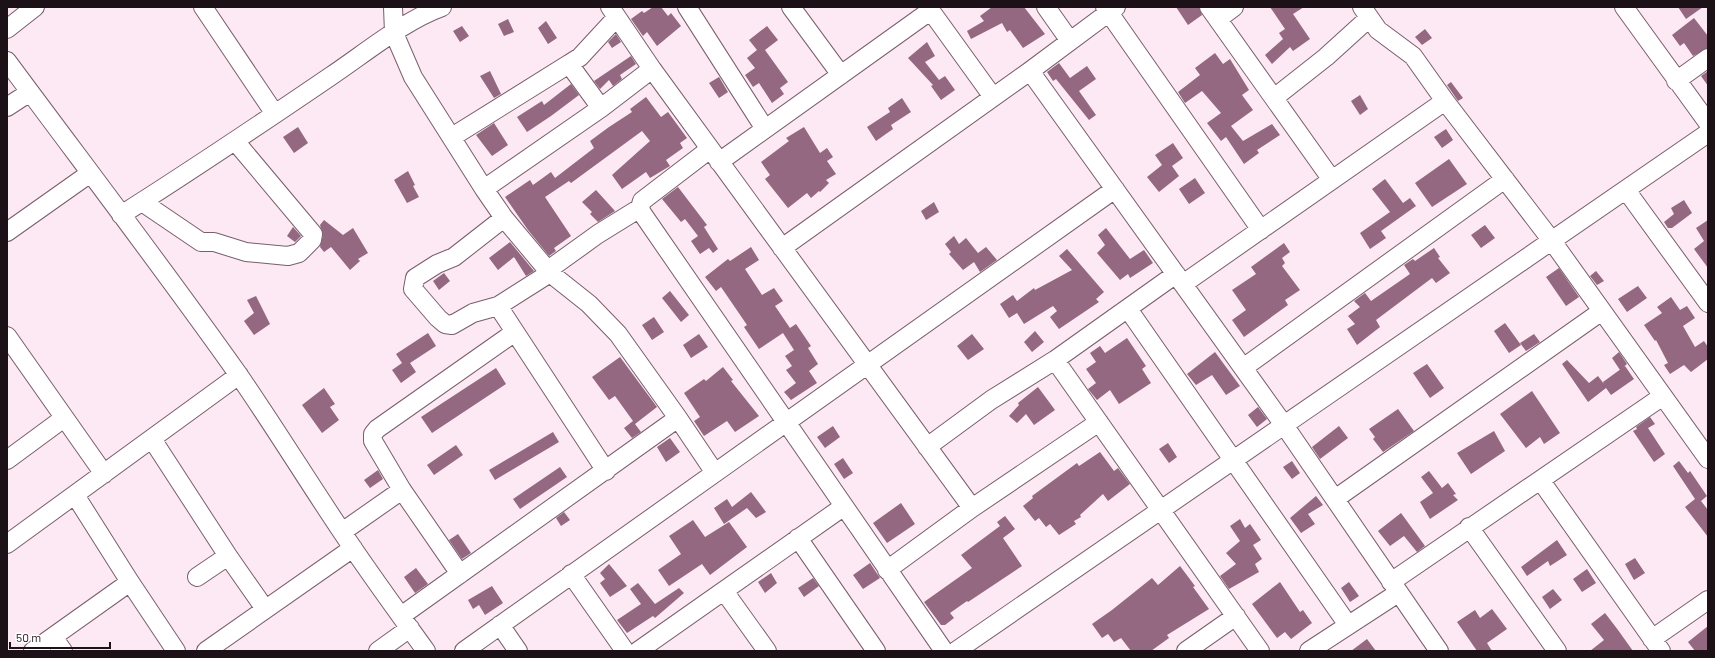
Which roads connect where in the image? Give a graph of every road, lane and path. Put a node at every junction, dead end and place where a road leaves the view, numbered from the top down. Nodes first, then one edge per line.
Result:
1 (35, 7) edge
2 (203, 7) edge
3 (393, 7) edge
4 (442, 7) edge
5 (687, 7) edge
6 (1046, 7) edge
7 (1234, 7) edge
8 (1624, 7) edge
9 (929, 9) edge
10 (1110, 9) edge
11 (799, 10) edge
12 (613, 12) edge
13 (1214, 13) edge
14 (1365, 13) edge
15 (7, 28) edge
16 (394, 33) junction
17 (1070, 41) junction
18 (1708, 58) edge
19 (7, 61) edge
20 (569, 64) junction
21 (652, 69) junction
22 (1030, 71) junction
23 (841, 75) junction
24 (1676, 81) junction
25 (30, 92) junction
26 (993, 97) junction
27 (1274, 98) junction
28 (1445, 101) junction
29 (7, 107) edge
30 (601, 108) junction
31 (275, 114) junction
32 (1708, 123) edge
33 (765, 129) junction
34 (1708, 133) edge
35 (452, 137) junction
36 (235, 141) junction
37 (715, 156) junction
38 (89, 174) junction
39 (1505, 179) junction
40 (1332, 180) junction
41 (484, 189) junction
42 (1115, 189) junction
43 (1626, 190) junction
44 (142, 202) junction
45 (640, 208) junction
46 (121, 215) junction
47 (504, 218) junction
48 (1261, 230) junction
49 (7, 232) edge
50 (1552, 241) junction
51 (782, 248) junction
52 (549, 271) junction
53 (1180, 279) junction
54 (1708, 303) edge
55 (498, 306) junction
56 (1128, 308) junction
57 (1602, 311) junction
58 (515, 332) junction
59 (7, 336) edge
60 (1055, 360) junction
61 (867, 364) junction
62 (1243, 368) junction
63 (239, 375) junction
64 (1664, 396) junction
65 (64, 418) junction
66 (678, 418) junction
67 (787, 422) junction
68 (1099, 422) junction
69 (1284, 425) junction
70 (152, 439) junction
71 (927, 447) junction
72 (1708, 458) edge
73 (7, 460) edge
74 (1233, 460) junction
75 (606, 471) junction
76 (715, 473) junction
77 (104, 474) junction
78 (1541, 481) junction
79 (402, 490) junction
80 (75, 495) junction
81 (1335, 499) junction
82 (843, 507) junction
83 (972, 508) junction
84 (1161, 510) junction
85 (1469, 527) junction
86 (342, 532) junction
87 (798, 538) junction
88 (7, 544) edge
89 (353, 548) junction
90 (228, 556) junction
91 (887, 570) junction
92 (460, 574) junction
93 (571, 574) junction
94 (197, 578) dead end
95 (130, 582) junction
96 (1394, 587) junction
97 (724, 591) junction
98 (1708, 600) edge
99 (265, 609) junction
100 (1236, 616) junction
101 (406, 622) junction
102 (500, 625) junction
103 (1348, 625) junction
104 (58, 644) edge
105 (1656, 645) edge
106 (34, 651) edge
107 (176, 651) edge
108 (206, 651) edge
109 (378, 651) edge
110 (426, 651) edge
111 (464, 651) edge
112 (518, 651) edge
113 (625, 651) edge
114 (638, 651) edge
115 (767, 651) edge
116 (876, 651) edge
117 (944, 651) edge
118 (956, 651) edge
119 (1186, 651) edge
120 (1260, 651) edge
121 (1309, 651) edge
122 (1438, 651) edge
123 (1557, 651) edge

1 - 15 street
2 - 31 street
3 - 16 street
4 - 16 street
5 - 33 street
6 - 17 street
7 - 13 street
8 - 24 street
9 - 23 street
9 - 26 street
10 - 17 street
10 - 48 street
11 - 23 street
12 - 20 street
12 - 21 street
13 - 27 street
14 - 27 street
14 - 28 street
16 - 31 street
16 - 35 street
17 - 22 street
18 - 24 street
19 - 25 street
20 - 30 street
20 - 35 street
21 - 30 street
21 - 37 street
22 - 26 street
22 - 42 street
23 - 33 street
24 - 32 street
25 - 29 street
25 - 38 street
26 - 51 street
27 - 40 street
28 - 39 street
28 - 40 street
30 - 41 street
31 - 36 street
33 - 37 street
34 - 43 street
35 - 41 street
36 - 44 street
36 - 44 street
37 - 45 street
37 - 51 street
38 - 46 street
38 - 49 street
39 - 50 street
39 - 62 street
40 - 48 street
41 - 47 street
42 - 53 street
42 - 61 street
43 - 50 street
43 - 54 street
44 - 46 street
45 - 52 street
45 - 67 street
46 - 63 street
47 - 52 street
47 - 55 street
48 - 53 street
50 - 57 street
50 - 69 street
51 - 61 street
52 - 55 street
52 - 66 street
53 - 56 street
53 - 62 street
55 - 58 street
56 - 60 street
56 - 74 street
57 - 64 street
57 - 81 street
58 - 75 street
58 - 79 street
59 - 65 street
60 - 68 street
60 - 71 street
61 - 67 street
61 - 71 street
62 - 69 street
63 - 70 street
63 - 86 street
64 - 72 street
64 - 78 street
65 - 73 street
65 - 77 street
66 - 75 street
66 - 76 street
67 - 76 street
67 - 82 street
68 - 83 street
68 - 84 street
69 - 74 street
69 - 81 street
70 - 77 street
70 - 90 street
71 - 83 street
74 - 84 street
74 - 103 street
75 - 92 street
76 - 93 street
77 - 80 street
78 - 85 street
78 - 105 street
79 - 86 street
79 - 92 street
80 - 88 street
80 - 95 street
81 - 96 street
82 - 87 street
82 - 91 street
83 - 91 street
84 - 100 street
84 - 118 street
85 - 96 street
85 - 123 street
86 - 89 street
87 - 97 street
87 - 116 street
89 - 99 street
89 - 101 street
90 - 94 street
90 - 99 street
91 - 117 street
92 - 101 street
93 - 102 street
93 - 113 street
95 - 104 street
95 - 107 street
96 - 103 street
96 - 122 street
97 - 114 street
97 - 115 street
98 - 105 street
99 - 108 street
100 - 119 street
100 - 120 street
101 - 109 street
101 - 110 street
102 - 111 street
102 - 112 street
103 - 121 street
104 - 106 street

